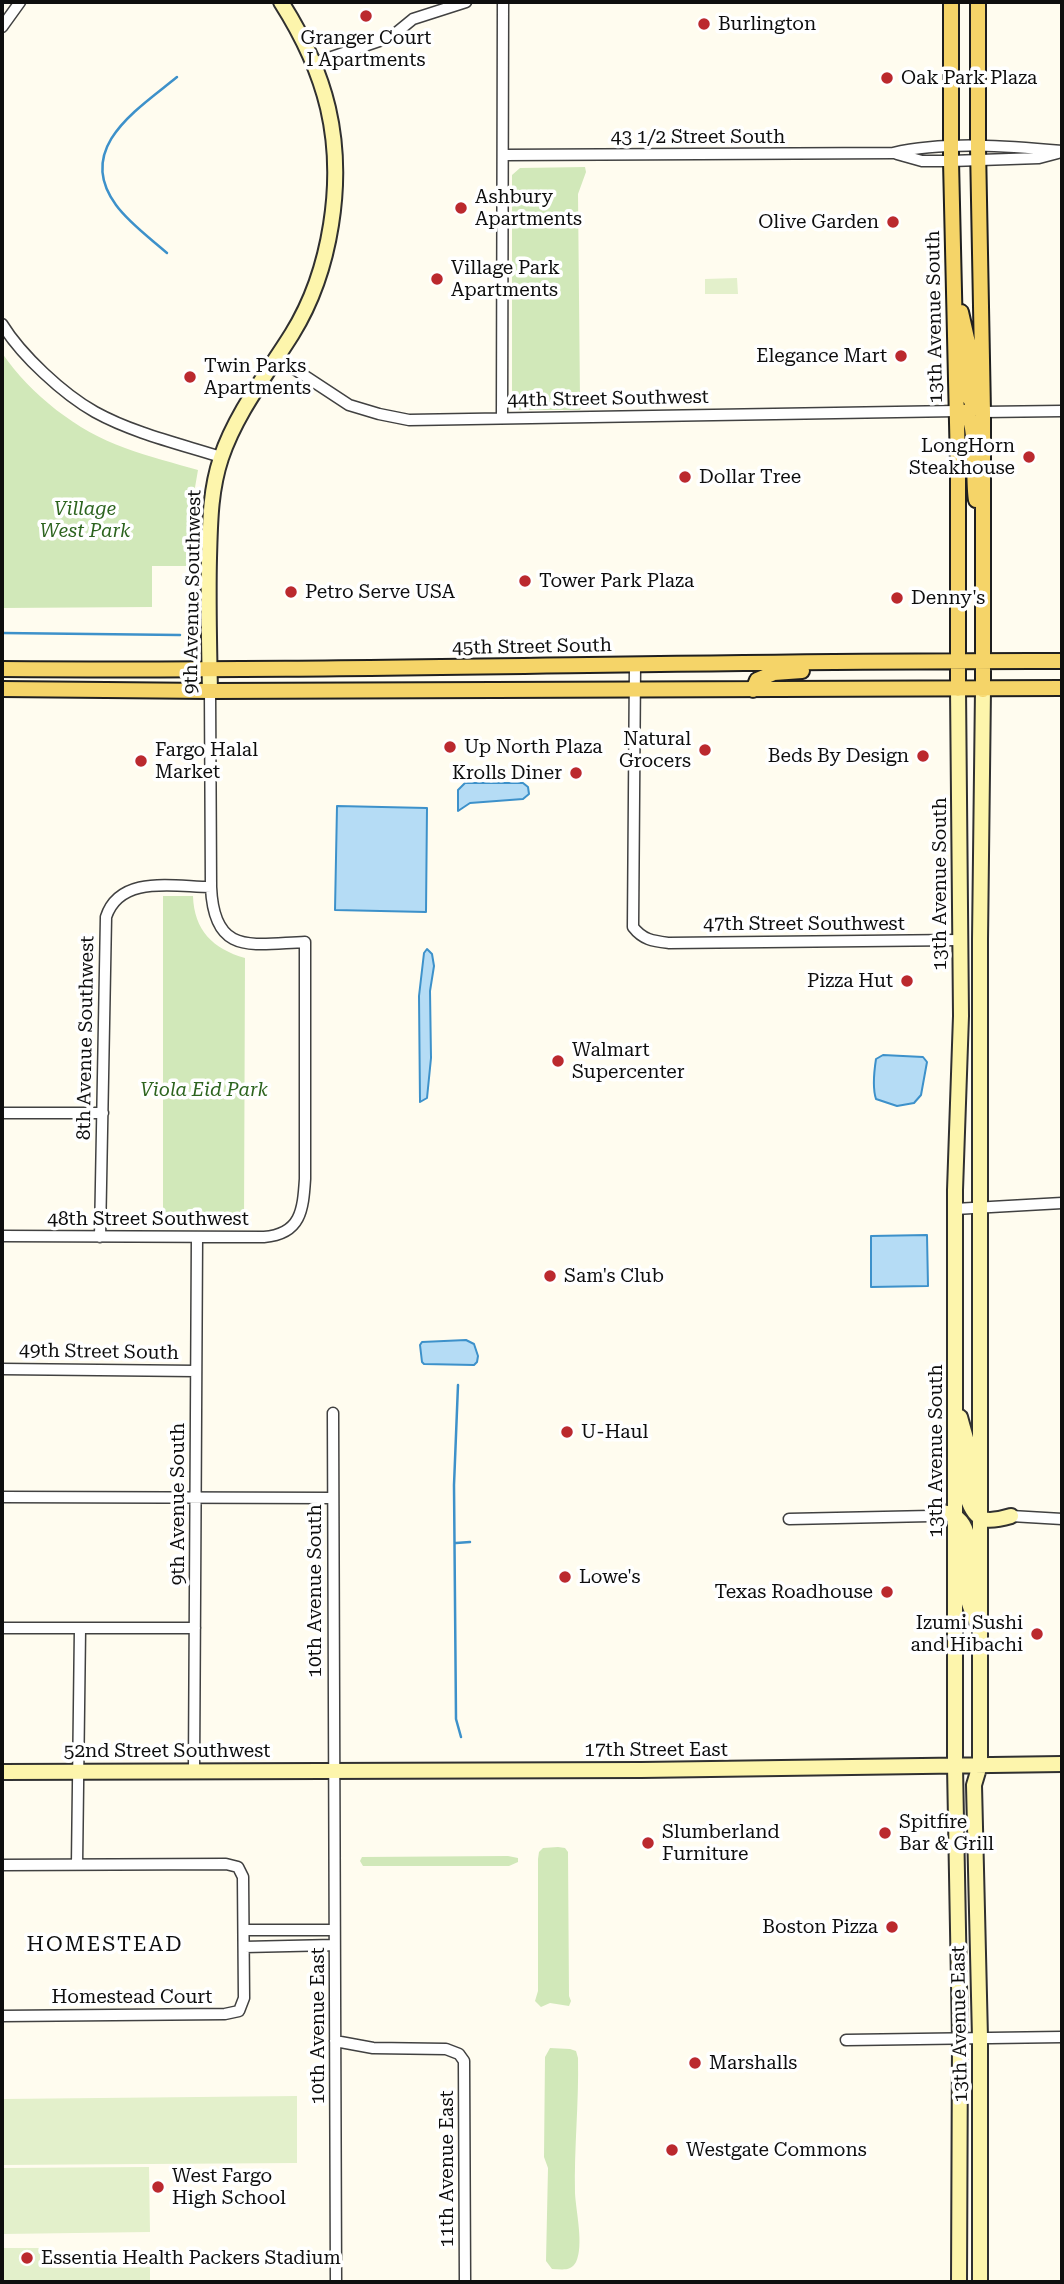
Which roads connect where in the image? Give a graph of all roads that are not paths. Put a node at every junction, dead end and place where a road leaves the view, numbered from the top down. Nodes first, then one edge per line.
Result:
1 (20, 2) edge
2 (281, 2) edge
3 (466, 2) edge
4 (503, 2) edge
5 (951, 2) edge
6 (978, 2) edge
7 (2, 27) edge
8 (314, 63) junction
9 (1062, 152) edge
10 (978, 153) junction
11 (951, 154) junction
12 (504, 155) junction
13 (955, 287) junction
14 (2, 324) edge
15 (276, 357) junction
16 (957, 411) junction
17 (1062, 411) edge
18 (983, 412) junction
19 (502, 418) junction
20 (221, 457) junction
21 (982, 534) junction
22 (958, 660) junction
23 (982, 661) junction
24 (753, 662) junction
25 (1062, 662) edge
26 (868, 663) junction
27 (635, 665) junction
28 (534, 666) junction
29 (421, 668) junction
30 (2, 669) edge
31 (209, 670) junction
32 (1062, 688) edge
33 (2, 689) edge
34 (958, 689) junction
35 (753, 690) junction
36 (983, 690) junction
37 (209, 691) junction
38 (309, 691) junction
39 (421, 691) junction
40 (634, 691) junction
41 (684, 691) junction
42 (211, 887) junction
43 (960, 940) junction
44 (980, 1054) junction
45 (2, 1113) edge
46 (103, 1113) junction
47 (1062, 1203) edge
48 (980, 1208) junction
49 (955, 1209) junction
50 (2, 1236) edge
51 (100, 1237) junction
52 (197, 1237) junction
53 (2, 1369) edge
54 (196, 1371) junction
55 (955, 1398) junction
56 (332, 1413) dead end
57 (956, 1488) junction
58 (980, 1490) junction
59 (2, 1497) edge
60 (195, 1498) junction
61 (332, 1498) junction
62 (936, 1514) junction
63 (1011, 1516) junction
64 (956, 1517) junction
65 (1062, 1519) edge
66 (789, 1520) dead end
67 (986, 1520) junction
68 (954, 1544) junction
69 (2, 1628) edge
70 (195, 1628) junction
71 (80, 1629) junction
72 (980, 1632) junction
73 (1062, 1764) edge
74 (980, 1765) junction
75 (955, 1766) junction
76 (332, 1770) junction
77 (77, 1771) junction
78 (194, 1771) junction
79 (2, 1772) edge
80 (77, 1864) junction
81 (2, 1865) edge
82 (244, 1930) junction
83 (334, 1930) junction
84 (334, 1945) junction
85 (244, 1947) junction
86 (2, 2015) edge
87 (1062, 2037) edge
88 (960, 2038) junction
89 (980, 2038) junction
90 (846, 2040) dead end
91 (335, 2041) junction
92 (337, 2282) edge
93 (465, 2282) edge
94 (959, 2282) edge
95 (980, 2282) edge

1 - 7 street
2 - 8 main road, 9th Avenue Southwest
3 - 8 street
4 - 12 street
5 - 11 main road, 13th Avenue South
6 - 10 main road, 13th Avenue South
8 - 15 main road, 9th Avenue Southwest
9 - 10 street, 43 1/2 Street South
10 - 11 street, 43 1/2 Street South
10 - 18 main road, 13th Avenue South
11 - 12 street, 43 1/2 Street South
11 - 13 main road, 13th Avenue South
12 - 19 street
13 - 16 main road, 13th Avenue South
13 - 18 main road
14 - 20 street
15 - 19 street, 44th Street Southwest
15 - 20 main road, 9th Avenue Southwest
16 - 19 street, 44th Street Southwest
16 - 21 main road
16 - 22 main road, 13th Avenue South
17 - 18 street
18 - 21 main road, 13th Avenue South
20 - 31 main road, 9th Avenue Southwest
21 - 23 main road, 13th Avenue South
22 - 23 main road, 45th Street South
22 - 26 main road, 45th Street South
22 - 34 main road, 13th Avenue South
23 - 25 main road, 45th Street South
23 - 36 main road, 13th Avenue South
24 - 26 main road, 45th Street South
24 - 27 main road, 45th Street South
24 - 41 main road
26 - 35 main road
27 - 28 main road, 45th Street South
27 - 40 street
28 - 29 main road, 45th Street South
28 - 39 main road
29 - 31 main road, 45th Street South
29 - 38 main road
30 - 31 main road, 45th Street South
31 - 37 main road, 9th Avenue Southwest
32 - 36 main road
33 - 37 main road
34 - 35 main road
34 - 36 main road
34 - 43 main road, 13th Avenue South
35 - 41 main road
36 - 44 main road, 13th Avenue South
37 - 38 main road
37 - 42 street, 9th Avenue Southwest
38 - 39 main road
39 - 40 main road
40 - 41 main road
40 - 43 street, 47th Street Southwest
42 - 46 street, 8th Avenue Southwest
42 - 52 street, 48th Street Southwest
43 - 44 main road
43 - 49 main road, 13th Avenue South
44 - 48 main road, 13th Avenue South
45 - 46 street
46 - 51 street, 8th Avenue Southwest
47 - 48 street
48 - 49 street
48 - 58 main road, 13th Avenue South
49 - 55 main road, 13th Avenue South
50 - 51 street, 48th Street Southwest
51 - 52 street, 48th Street Southwest
52 - 54 street, 9th Avenue South
53 - 54 street, 49th Street South
54 - 60 street, 9th Avenue South
55 - 57 main road, 13th Avenue South
55 - 67 main road
56 - 61 street, 10th Avenue South
57 - 62 main road
57 - 64 main road, 13th Avenue South
58 - 63 main road
58 - 67 main road, 13th Avenue South
59 - 60 street
60 - 61 street
60 - 70 street, 9th Avenue South
61 - 76 street, 10th Avenue South
62 - 64 main road
62 - 66 street
62 - 68 main road
63 - 65 street
63 - 67 main road
64 - 68 main road, 13th Avenue South
64 - 72 main road
67 - 72 main road, 13th Avenue South
68 - 75 main road, 13th Avenue South
69 - 71 street
70 - 71 street
70 - 78 street, 9th Avenue South
71 - 77 street
72 - 74 main road
73 - 74 main road, 17th Street East
74 - 75 main road, 17th Street East
74 - 89 main road, 13th Avenue East
75 - 76 main road, 17th Street East
75 - 88 main road, 13th Avenue East
76 - 78 main road, 52nd Street Southwest
76 - 83 street, 10th Avenue East
77 - 78 main road, 52nd Street Southwest
77 - 79 main road, 52nd Street Southwest
77 - 80 street
80 - 81 street, Homestead Court
80 - 82 street, Homestead Court
82 - 83 street
82 - 85 street, Homestead Court
83 - 84 street, 10th Avenue East
84 - 85 street
84 - 91 street, 10th Avenue East
85 - 86 street, Homestead Court
87 - 89 street
88 - 89 street
88 - 90 street
88 - 94 main road, 13th Avenue East
89 - 95 main road, 13th Avenue East
91 - 92 street, 10th Avenue East
91 - 93 street, 11th Avenue East

